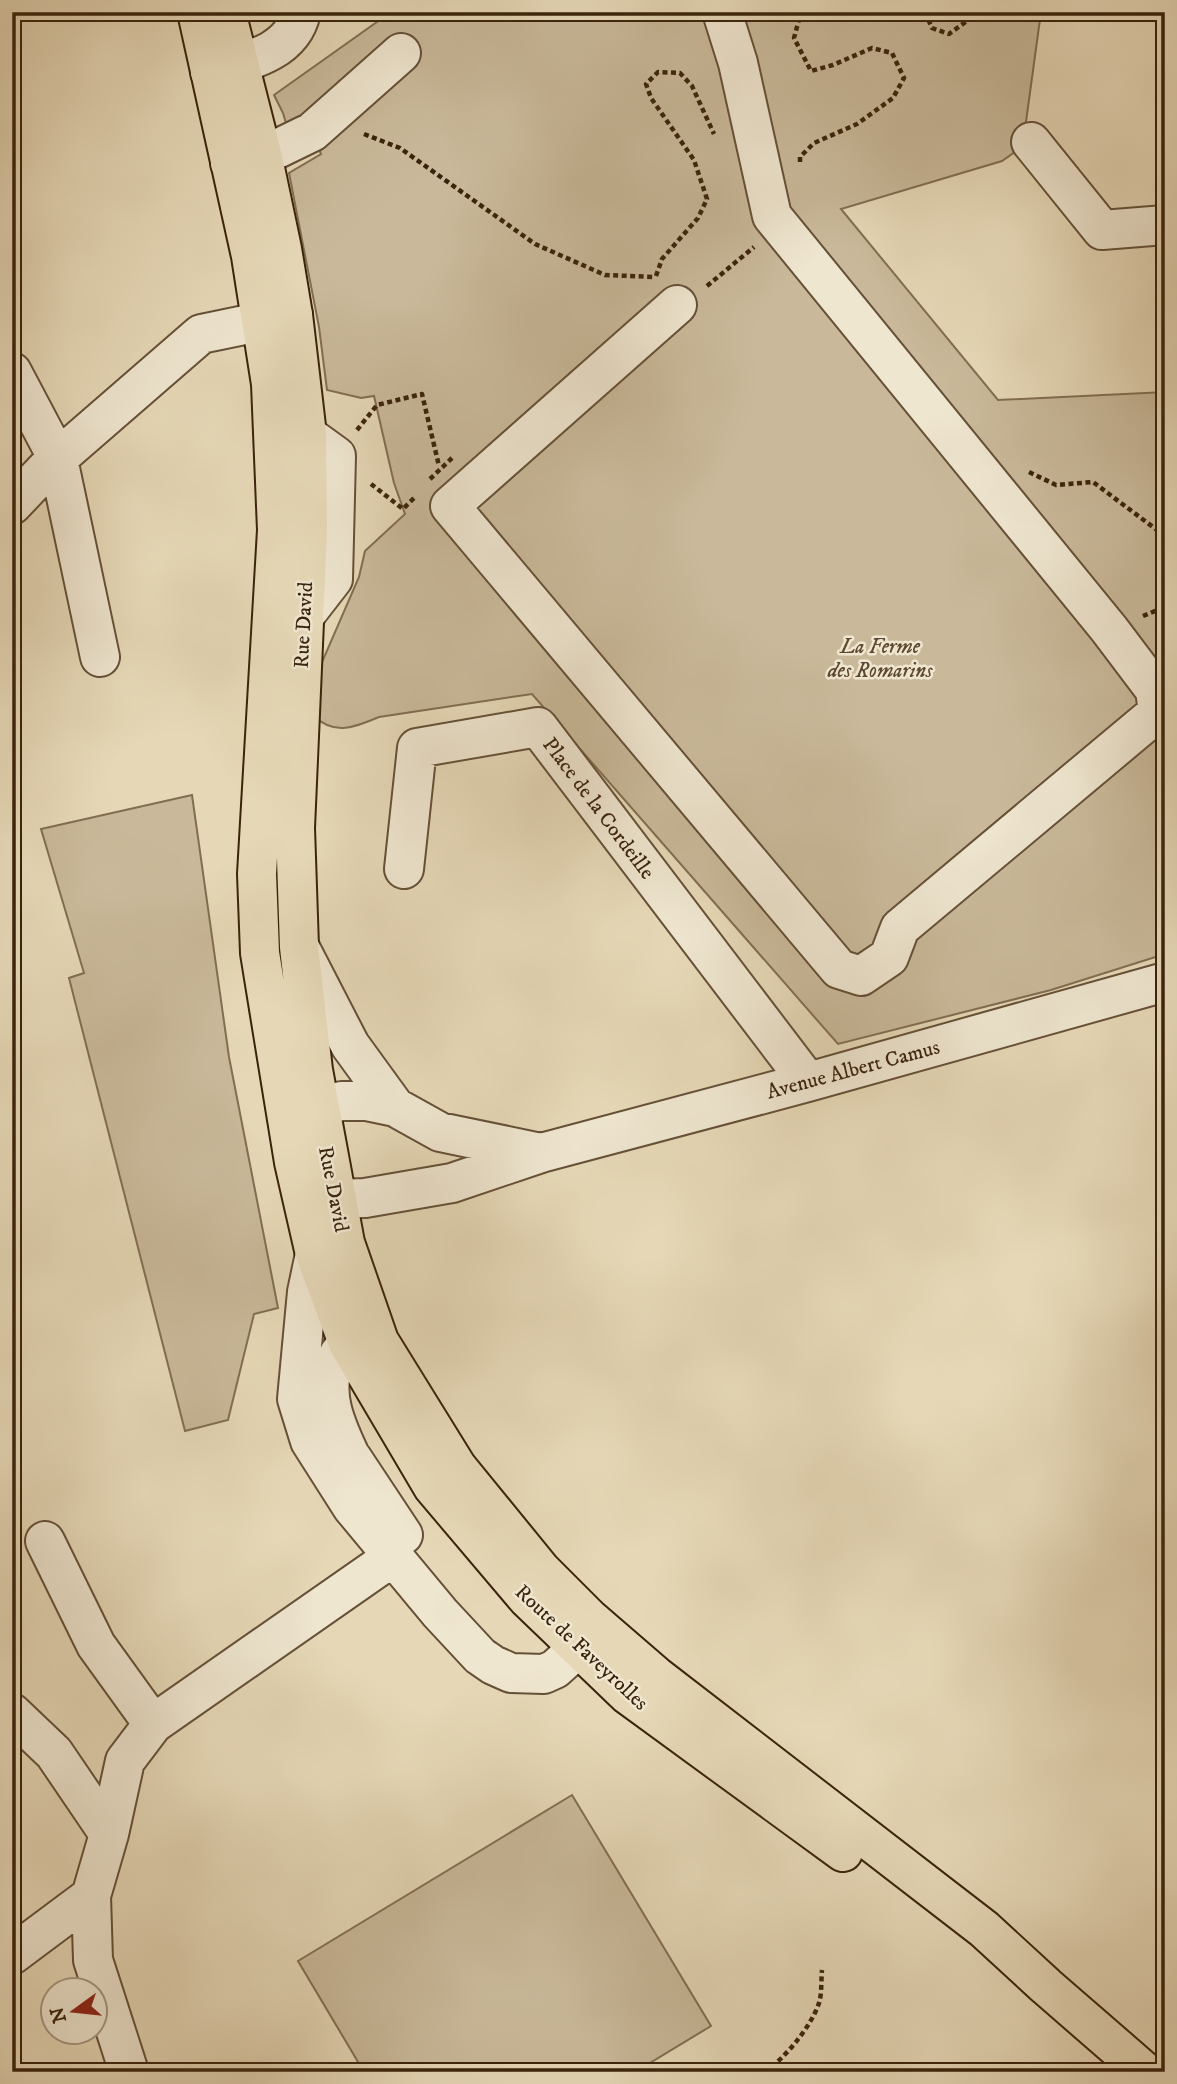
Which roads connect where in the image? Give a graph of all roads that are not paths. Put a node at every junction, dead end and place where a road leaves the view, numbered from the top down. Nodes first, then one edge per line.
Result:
1 (197, 12) edge
2 (226, 12) edge
3 (301, 12) edge
4 (722, 12) edge
5 (401, 53) dead end
6 (224, 68) junction
7 (1031, 142) dead end
8 (246, 158) junction
9 (1165, 225) edge
10 (666, 291) road end
11 (277, 318) junction
12 (12, 372) edge
13 (58, 459) junction
14 (12, 505) edge
15 (100, 657) dead end
16 (404, 869) dead end
17 (299, 947) junction
18 (1165, 982) edge
19 (808, 1082) junction
20 (317, 1106) junction
21 (395, 1107) junction
22 (541, 1153) junction
23 (294, 1162) junction
24 (335, 1199) junction
25 (330, 1249) junction
26 (364, 1342) junction
27 (352, 1458) junction
28 (45, 1541) dead end
29 (394, 1556) junction
30 (541, 1570) junction
31 (574, 1645) junction
32 (533, 1675) junction
33 (12, 1713) edge
34 (153, 1724) junction
35 (109, 1834) junction
36 (91, 1896) junction
37 (12, 1955) edge
38 (1046, 1986) junction
39 (128, 2072) edge
40 (1145, 2072) edge

1 - 6 main road, Rue David
2 - 6 main road, Rue David
3 - 6 street
4 - 10 street
5 - 8 street
6 - 8 main road, Rue David
7 - 9 street
8 - 11 main road, Rue David
11 - 13 street
11 - 17 main road, Rue David
11 - 23 main road, Rue David
12 - 13 street
13 - 14 street
13 - 15 street
16 - 19 street, Place de la Cordeille
17 - 20 main road, Rue David
17 - 21 street, Avenue Albert Camus
18 - 19 street, Avenue Albert Camus
19 - 22 street, Avenue Albert Camus
20 - 21 street, Avenue Albert Camus
20 - 23 street
20 - 24 main road, Rue David
21 - 22 street, Avenue Albert Camus
22 - 24 street, Avenue Albert Camus
23 - 24 street
23 - 25 main road, Route de Faveyrolles
24 - 25 main road, Rue David
25 - 26 main road, Route de Faveyrolles
25 - 29 street
26 - 27 street
26 - 30 main road, Route de Faveyrolles
26 - 31 main road, Route de Faveyrolles
27 - 29 street
27 - 32 street
28 - 34 street
29 - 32 street
29 - 34 street
30 - 31 street
30 - 38 main road, Route de Faveyrolles
31 - 32 street
31 - 38 main road, Route de Faveyrolles
33 - 35 street
34 - 35 street
35 - 36 street
36 - 37 street
36 - 39 street
38 - 40 main road, Route de Faveyrolles

